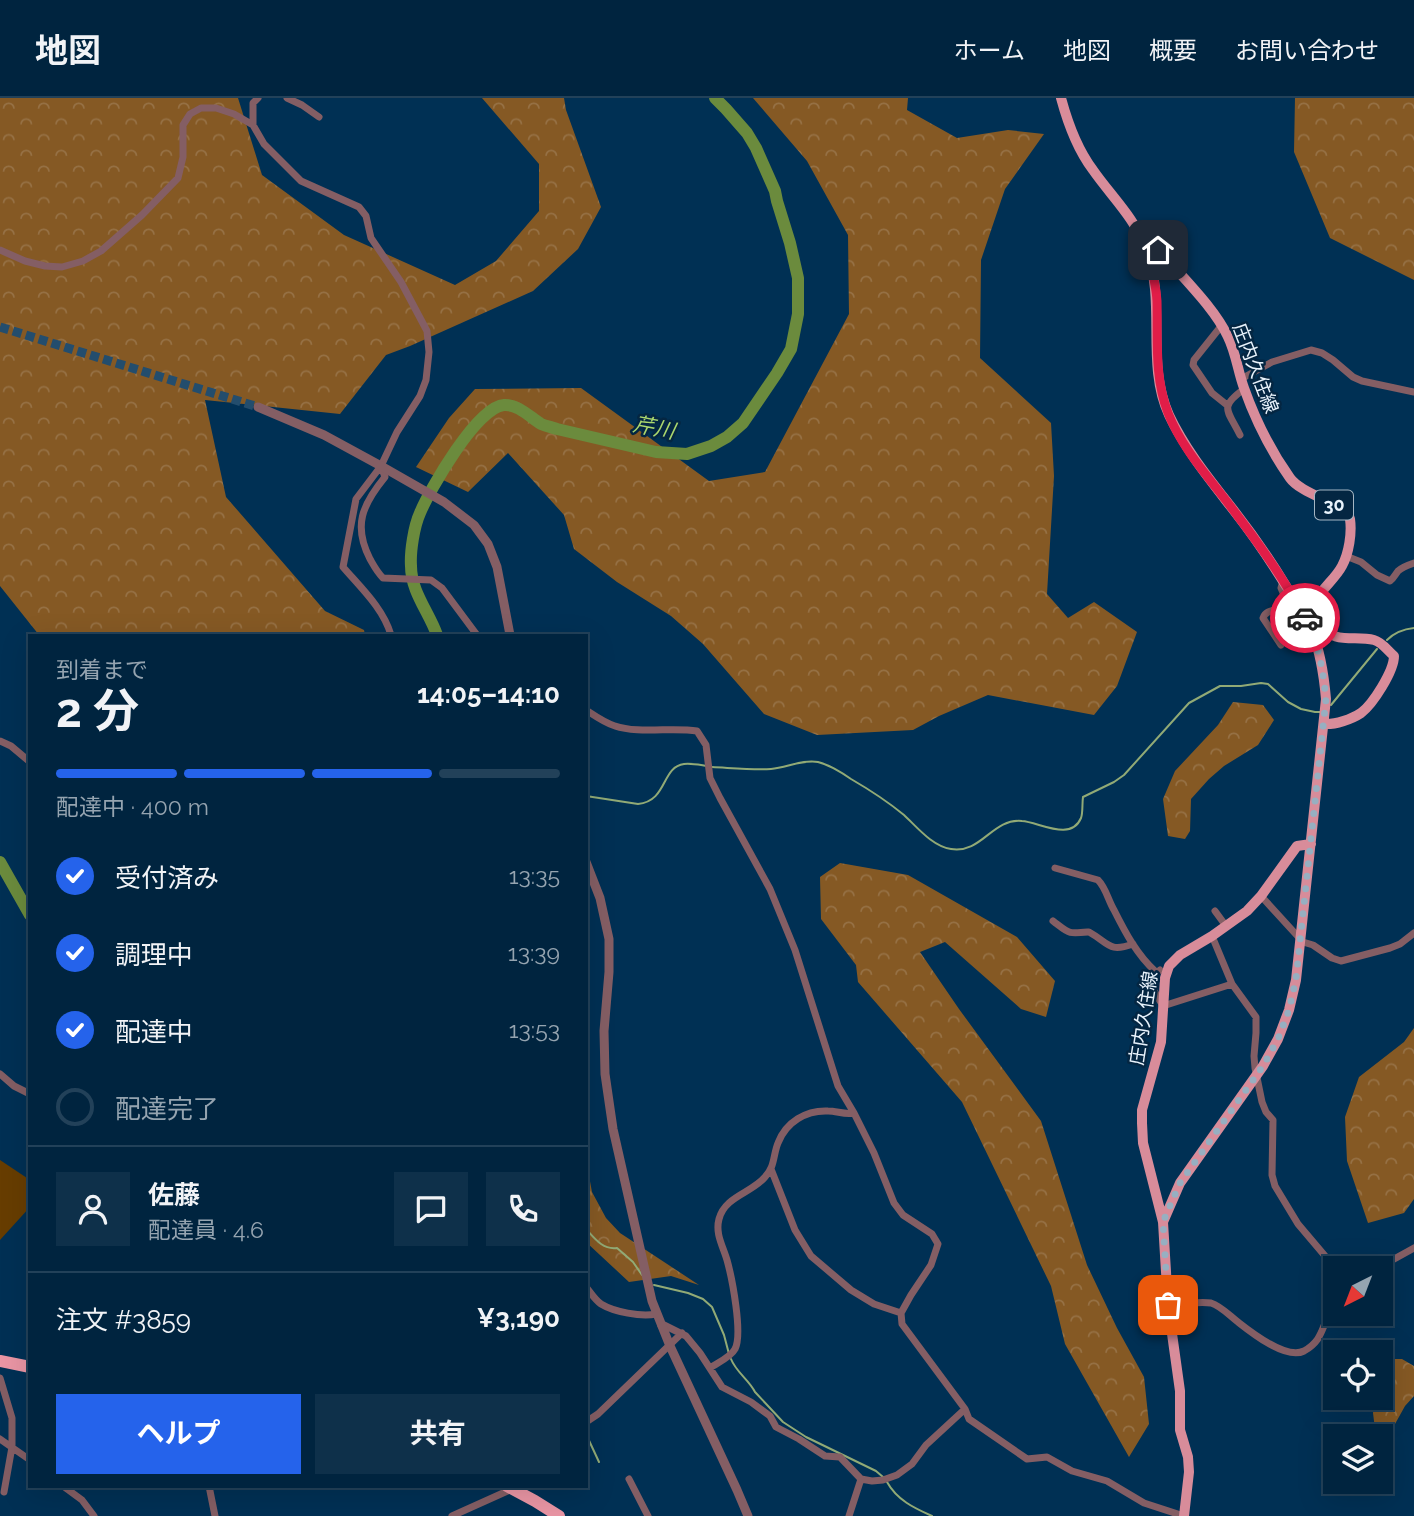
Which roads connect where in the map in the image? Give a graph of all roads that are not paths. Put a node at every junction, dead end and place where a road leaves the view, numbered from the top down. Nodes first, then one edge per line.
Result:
1 (287, 98) edge
2 (1061, 98) edge
3 (256, 101) edge
4 (319, 117) dead end
5 (253, 125) junction
6 (1146, 248) junction
7 (0, 250) edge
8 (1222, 324) junction
9 (1243, 384) junction
10 (1414, 392) edge
11 (1227, 405) junction
12 (258, 407) tunnel mouth
13 (1240, 435) dead end
14 (385, 468) junction
15 (1346, 556) junction
16 (1414, 563) edge
17 (1283, 580) junction
18 (1314, 607) junction
19 (1301, 611) junction
20 (391, 634) edge
21 (476, 634) edge
22 (510, 634) edge
23 (1281, 645) dead end
24 (588, 711) edge
25 (1324, 724) junction
26 (0, 741) edge
27 (28, 760) edge
28 (1311, 844) junction
29 (588, 868) edge
30 (1055, 869) dead end
31 (1261, 897) junction
32 (1215, 911) dead end
33 (1053, 921) dead end
34 (1226, 926) junction
35 (1414, 933) edge
36 (1212, 936) junction
37 (1300, 940) junction
38 (1133, 944) junction
39 (1169, 966) junction
40 (1156, 972) junction
41 (1232, 984) junction
42 (1163, 1006) junction
43 (0, 1074) edge
44 (1257, 1076) junction
45 (28, 1093) edge
46 (855, 1113) junction
47 (771, 1169) junction
48 (1163, 1222) junction
49 (1414, 1248) edge
50 (1325, 1256) edge
51 (1393, 1260) edge
52 (588, 1290) edge
53 (1168, 1305) junction
54 (655, 1310) junction
55 (901, 1313) junction
56 (661, 1326) junction
57 (1325, 1326) edge
58 (681, 1333) junction
59 (670, 1346) junction
60 (0, 1361) edge
61 (28, 1367) edge
62 (709, 1368) junction
63 (0, 1378) edge
64 (965, 1409) junction
65 (588, 1421) edge
66 (0, 1439) edge
67 (12, 1447) junction
68 (28, 1459) edge
69 (629, 1479) dead end
70 (862, 1479) junction
71 (65, 1488) edge
72 (209, 1488) edge
73 (514, 1488) edge
74 (4, 1492) dead end
75 (94, 1516) edge
76 (215, 1516) edge
77 (452, 1516) edge
78 (559, 1516) edge
79 (648, 1516) edge
80 (747, 1516) edge
81 (849, 1516) edge
82 (1184, 1516) edge

1 - 4 street
2 - 6 main road, 庄内久住線 / 30
3 - 5 street
5 - 7 street
5 - 14 street
6 - 8 main road, 庄内久住線 / 30
6 - 17 main road, 庄内久住線 / 30
8 - 9 main road, 庄内久住線 / 30
8 - 11 street
9 - 10 street
9 - 11 street
9 - 15 main road, 庄内久住線 / 30
11 - 13 street
12 - 14 street
14 - 20 street
14 - 21 street
14 - 22 street
15 - 16 street
15 - 18 main road, 庄内久住線 / 30
17 - 19 main road, 庄内久住線 / 30
17 - 23 street
18 - 19 street
18 - 25 main road
19 - 25 main road, 庄内久住線 / 30
24 - 46 street
25 - 28 main road, 庄内久住線 / 30
26 - 27 street
28 - 31 main road, 庄内久住線
28 - 37 main road, 庄内久住線 / 30
29 - 54 street
30 - 38 street
31 - 34 main road, 庄内久住線
31 - 37 street
32 - 34 street
33 - 38 street
34 - 36 main road, 庄内久住線
35 - 37 street
36 - 39 main road, 庄内久住線
36 - 41 street
37 - 44 main road, 庄内久住線 / 30
38 - 40 street
39 - 40 street
39 - 42 main road, 庄内久住線 / 30
40 - 42 street
41 - 42 street
41 - 44 street
42 - 48 main road, 庄内久住線 / 30
43 - 45 street
44 - 48 main road, 庄内久住線 / 30
44 - 50 street
46 - 47 street
46 - 55 street
47 - 55 street
47 - 62 street
48 - 53 main road, 庄内久住線 / 30
49 - 51 street
52 - 54 street
53 - 57 street
53 - 82 main road, 庄内久住線 / 30
54 - 56 street
55 - 64 street
56 - 58 street
56 - 59 street
58 - 59 street
58 - 62 street
59 - 65 street
59 - 80 street
60 - 61 highway
62 - 70 street
63 - 67 street
64 - 70 street
64 - 82 street
66 - 67 street
67 - 68 street
67 - 74 street
69 - 79 street
70 - 81 street
71 - 75 street
72 - 76 street
73 - 77 street
73 - 78 highway

